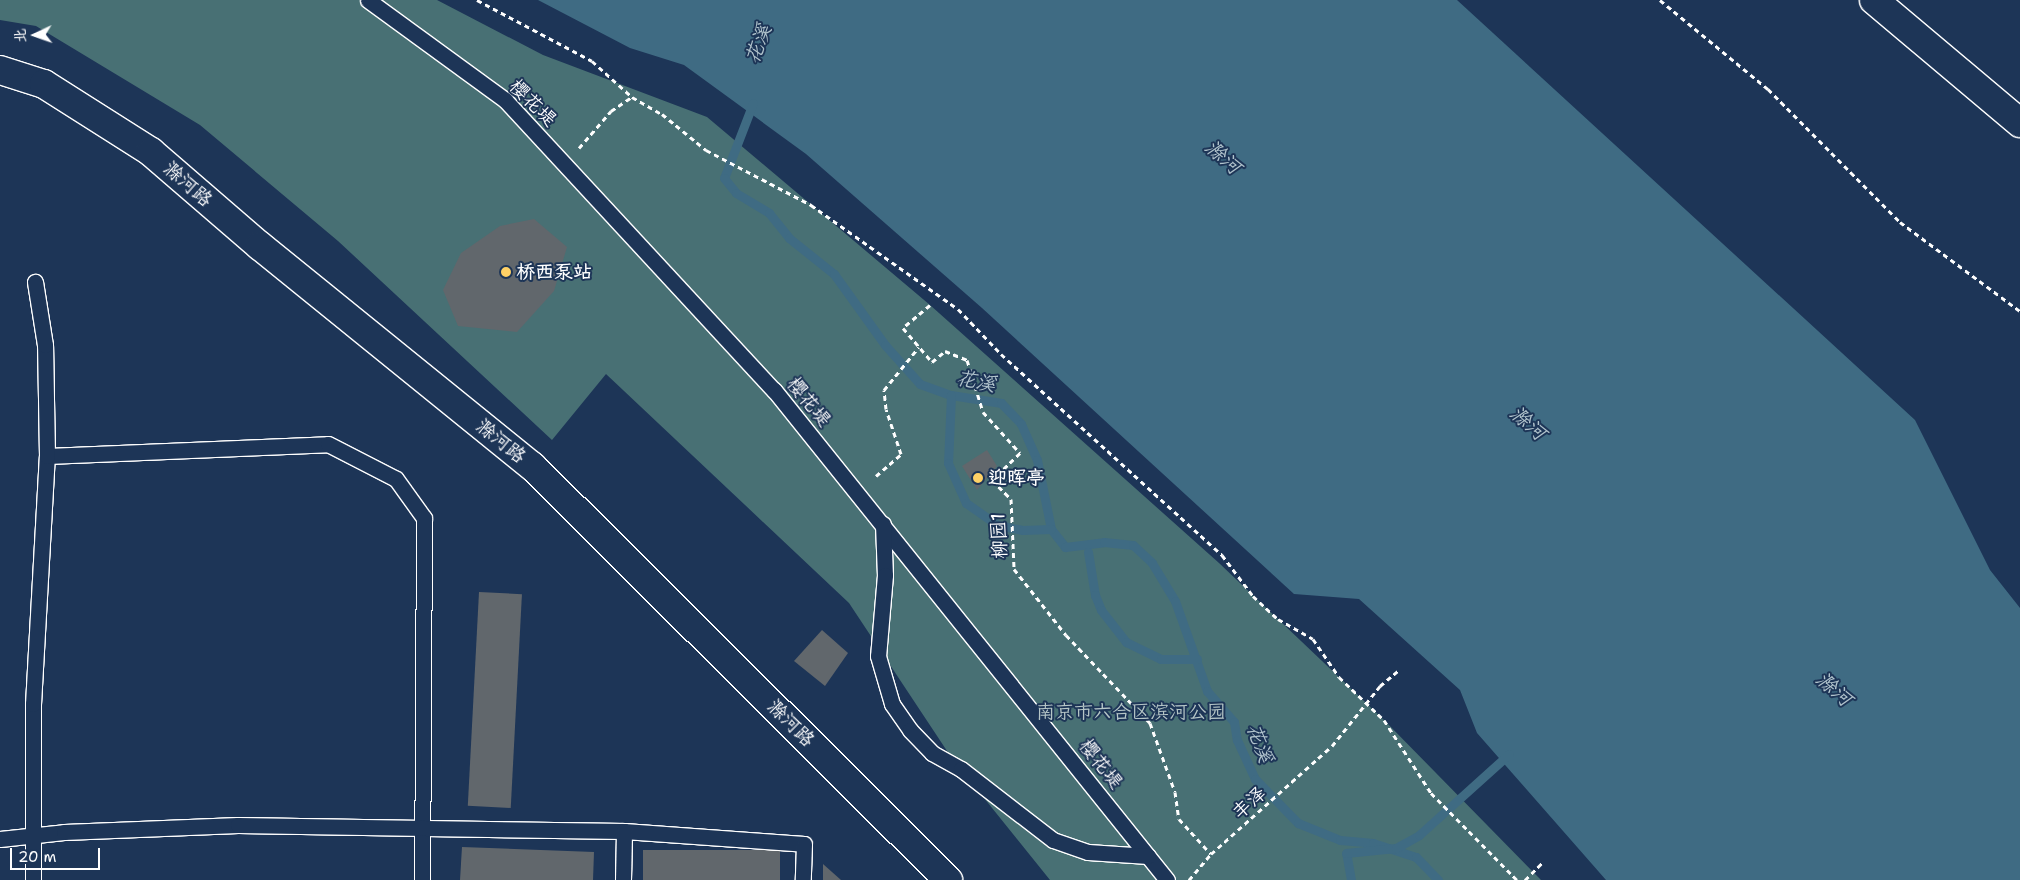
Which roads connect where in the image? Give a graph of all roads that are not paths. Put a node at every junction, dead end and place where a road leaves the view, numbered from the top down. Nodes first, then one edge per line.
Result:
1 (368, 0) edge
2 (1874, 0) edge
3 (0, 70) edge
4 (2020, 123) edge
5 (34, 282) dead end
6 (47, 456) junction
7 (882, 524) junction
8 (424, 828) junction
9 (624, 831) junction
10 (0, 839) edge
11 (1148, 856) junction
12 (33, 880) edge
13 (422, 880) edge
14 (623, 880) edge
15 (803, 880) edge
16 (948, 880) edge
17 (1167, 880) edge

1 - 7 lane, 樱花堤
2 - 4 street
3 - 16 street, 滁河路
5 - 6 lane
6 - 8 lane
6 - 12 lane
7 - 11 lane, 樱花堤
7 - 11 lane
8 - 9 lane
8 - 10 lane
8 - 13 lane
9 - 14 lane
9 - 15 lane
11 - 17 lane, 樱花堤

